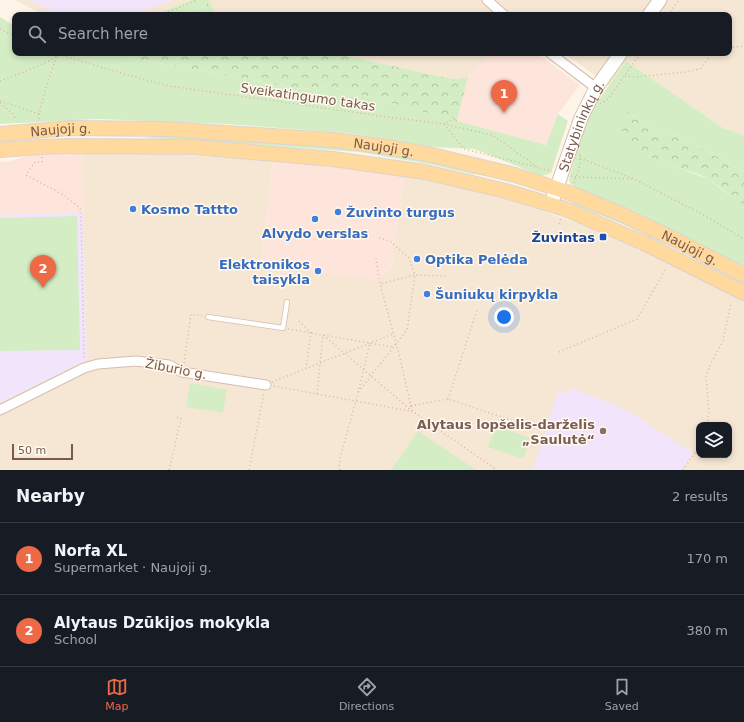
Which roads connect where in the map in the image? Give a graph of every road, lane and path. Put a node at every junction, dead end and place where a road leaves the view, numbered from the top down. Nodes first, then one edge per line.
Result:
1 (197, 0) edge
2 (487, 0) edge
3 (660, 0) edge
4 (679, 0) edge
5 (168, 12) edge
6 (501, 12) edge
7 (651, 12) edge
8 (670, 12) edge
9 (0, 29) edge
10 (12, 35) edge
11 (744, 46) edge
12 (732, 48) edge
13 (56, 56) edge
14 (57, 56) edge
15 (65, 56) edge
16 (554, 56) edge
17 (619, 56) edge
18 (639, 56) edge
19 (710, 56) edge
20 (624, 76) junction
21 (0, 81) edge
22 (596, 88) junction
23 (0, 102) edge
24 (598, 106) dead end
25 (39, 114) junction
26 (454, 118) dead end
27 (16, 120) dead end
28 (444, 124) junction
29 (70, 128) junction
30 (40, 130) junction
31 (0, 134) edge
32 (70, 146) junction
33 (41, 147) junction
34 (0, 150) edge
35 (580, 153) dead end
36 (580, 158) junction
37 (539, 168) junction
38 (552, 171) dead end
39 (634, 179) junction
40 (557, 188) junction
41 (551, 204) junction
42 (379, 238) dead end
43 (744, 239) edge
44 (376, 258) dead end
45 (665, 270) dead end
46 (415, 275) junction
47 (744, 275) edge
48 (447, 276) dead end
49 (380, 284) junction
50 (744, 293) edge
51 (287, 302) dead end
52 (731, 303) dead end
53 (477, 310) dead end
54 (208, 317) joint
55 (299, 321) dead end
56 (283, 328) junction
57 (311, 333) junction
58 (393, 334) junction
59 (323, 335) junction
60 (370, 343) junction
61 (396, 344) junction
62 (395, 347) junction
63 (559, 352) dead end
64 (344, 353) junction
65 (320, 363) junction
66 (84, 368) junction
67 (306, 368) junction
68 (363, 369) junction
69 (182, 372) junction
70 (371, 376) junction
71 (266, 385) junction
72 (358, 392) junction
73 (317, 394) junction
74 (448, 399) junction
75 (356, 401) junction
76 (411, 406) junction
77 (0, 410) edge
78 (412, 411) junction
79 (174, 416) dead end
80 (707, 422) edge
81 (538, 429) dead end
82 (696, 451) edge
83 (169, 470) edge
84 (249, 470) edge
85 (340, 470) edge
86 (497, 470) edge
87 (683, 470) edge

1 - 5 path
2 - 6 street
3 - 7 street
4 - 8 path
9 - 10 path
11 - 12 path
13 - 21 path
14 - 25 path
15 - 28 path, Sveikatingumo takas
16 - 22 street
17 - 22 street, Statybininkų g.
18 - 20 path
19 - 20 path
20 - 24 path
22 - 40 street, Statybininkų g.
23 - 25 path
23 - 27 path
25 - 30 path
26 - 28 path
28 - 37 path, Sveikatingumo takas
28 - 37 path
29 - 30 main road, Naujoji g.
29 - 32 main road
29 - 40 main road, Naujoji g.
30 - 31 main road, Naujoji g.
32 - 33 main road, Naujoji g.
32 - 41 main road, Naujoji g.
33 - 34 main road, Naujoji g.
33 - 66 path
35 - 36 path
36 - 39 path
36 - 39 path
37 - 38 path, Sveikatingumo takas
39 - 43 path
40 - 41 street, Statybininkų g.
40 - 47 main road, Naujoji g.
41 - 50 main road, Naujoji g.
42 - 46 path
44 - 49 path
45 - 63 path
46 - 48 path
46 - 49 path
46 - 61 path
49 - 58 path
51 - 56 lane
52 - 80 path
53 - 74 path
54 - 56 lane
54 - 69 path
55 - 57 path
56 - 57 path
57 - 59 path
57 - 67 path
58 - 60 path
58 - 61 path
59 - 60 path
59 - 64 path
59 - 65 path
60 - 62 path
60 - 64 path
60 - 68 path
61 - 62 path
62 - 70 path
62 - 76 path
64 - 65 path
64 - 68 path
65 - 67 path
65 - 73 path
66 - 69 street, Žiburio g.
66 - 77 street, Žiburio g.
67 - 71 path
68 - 70 path
68 - 72 path
69 - 71 street, Žiburio g.
70 - 72 path
70 - 78 path
71 - 73 path
71 - 84 path
72 - 75 path
73 - 75 path
74 - 76 path
74 - 81 path
75 - 78 path
75 - 85 path
76 - 78 path
78 - 86 path
79 - 83 path
82 - 87 path

